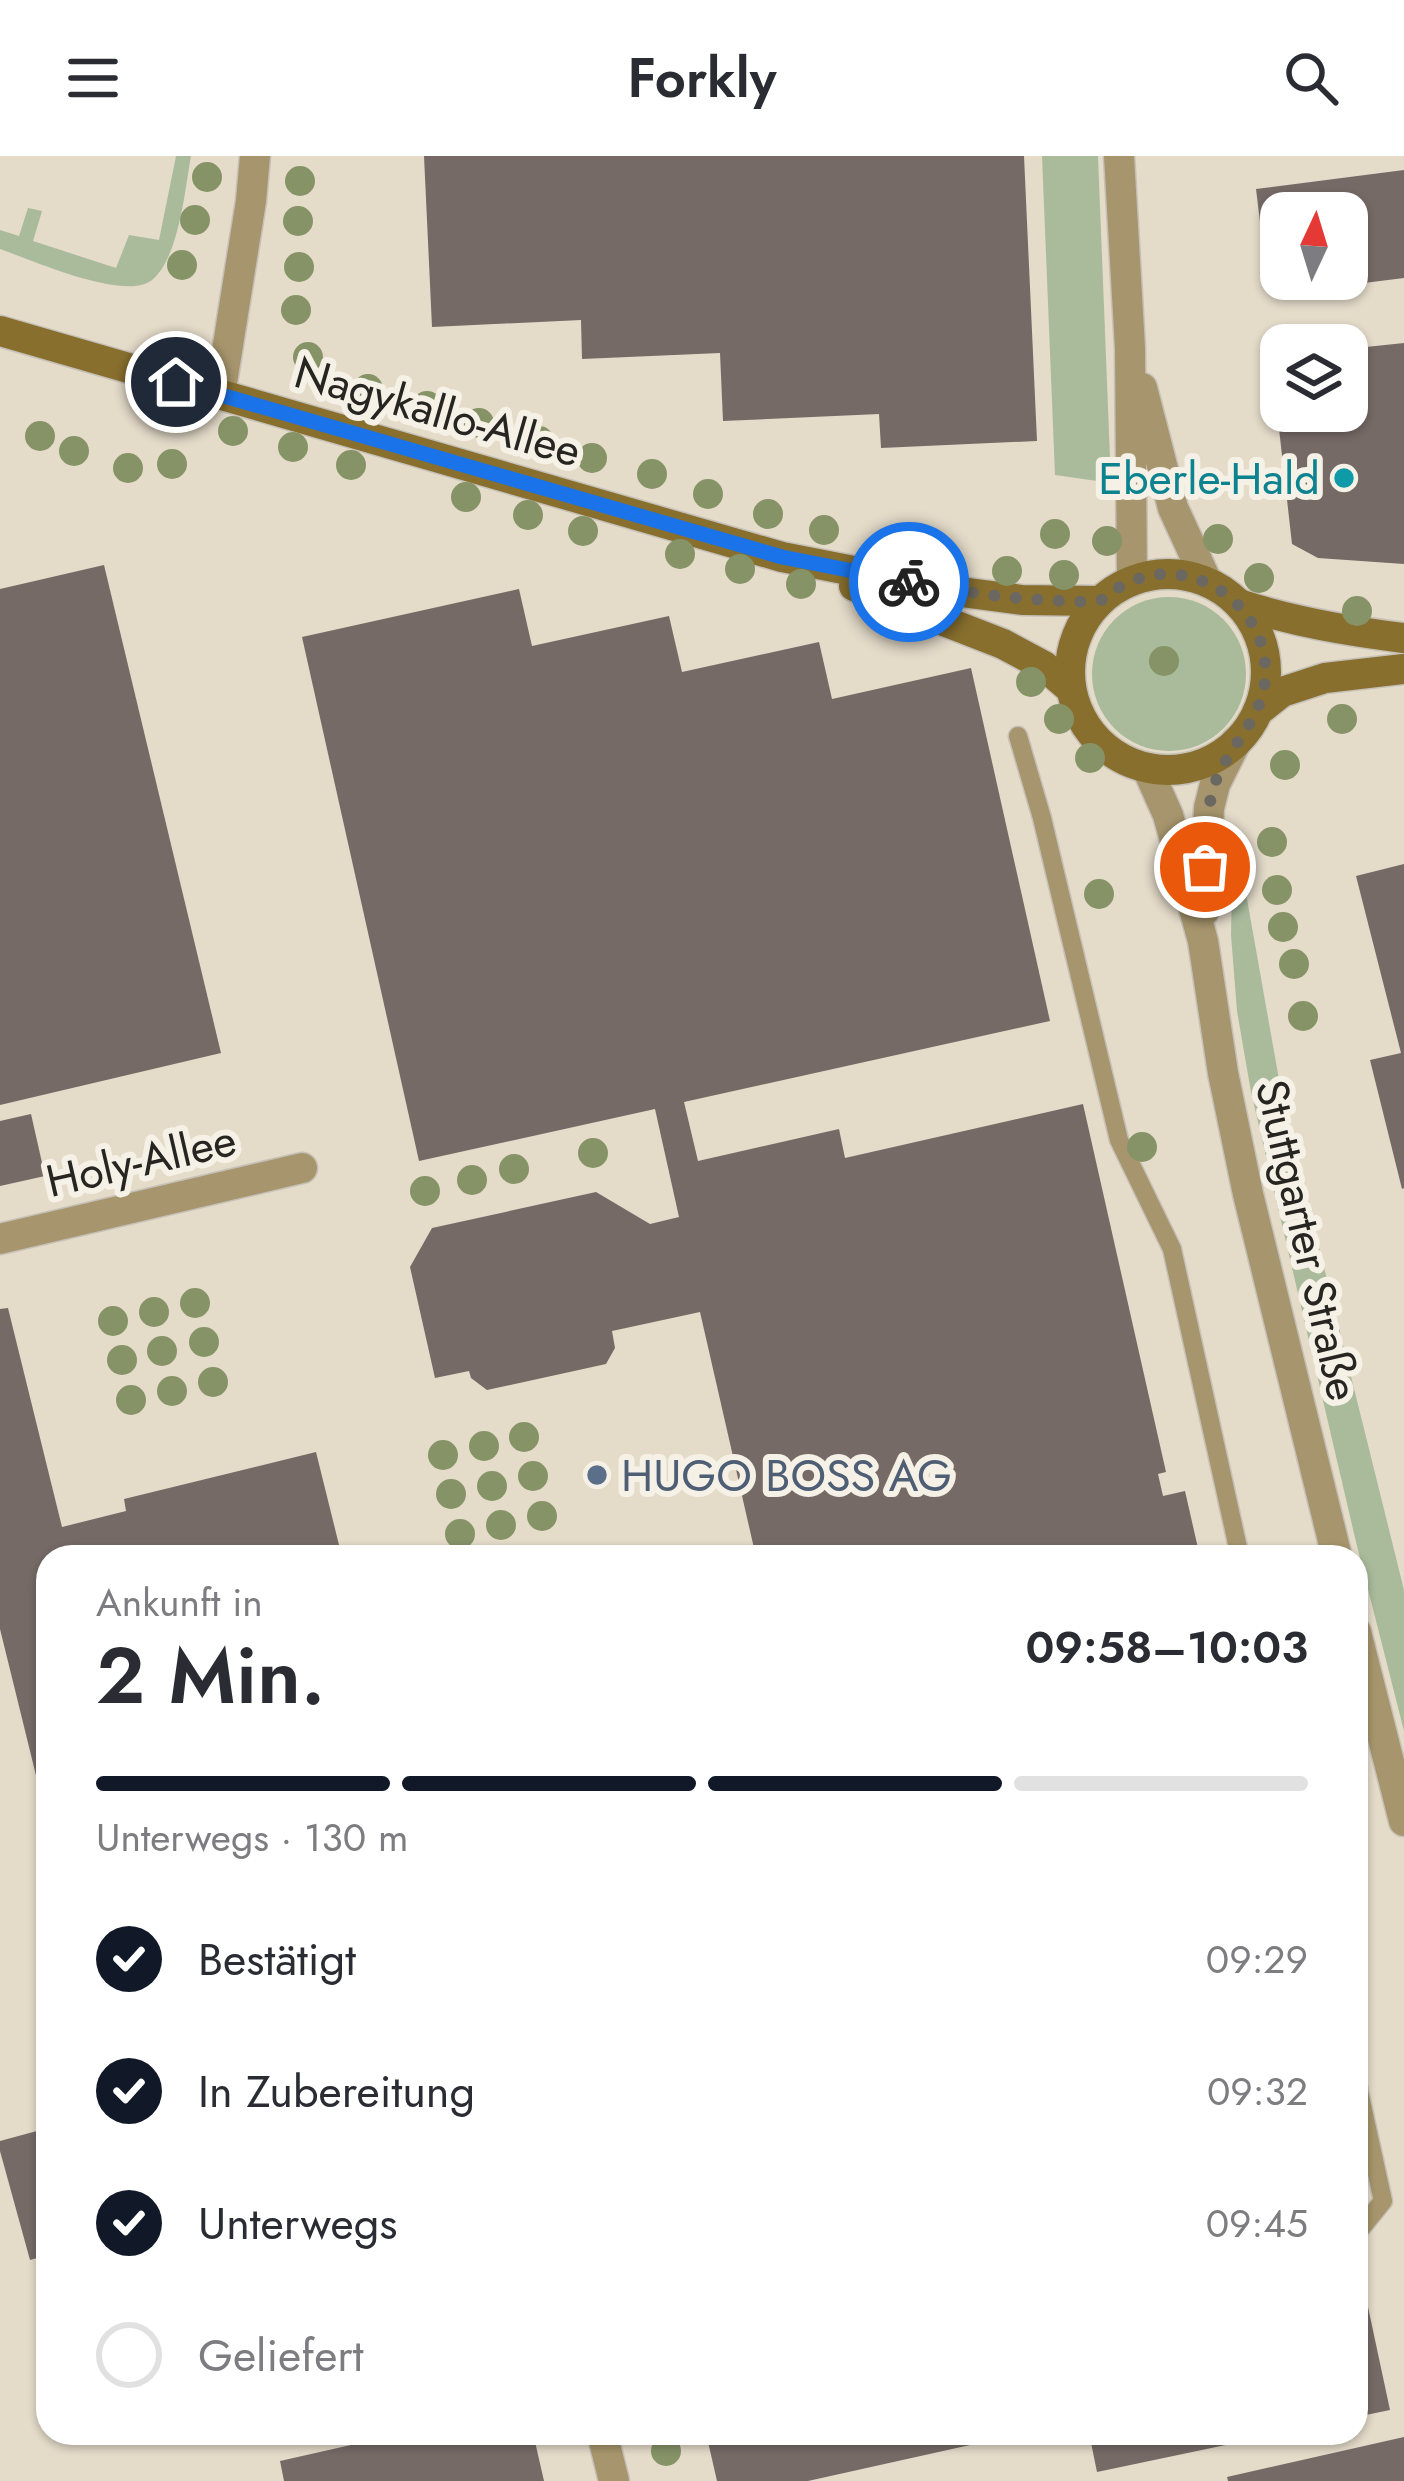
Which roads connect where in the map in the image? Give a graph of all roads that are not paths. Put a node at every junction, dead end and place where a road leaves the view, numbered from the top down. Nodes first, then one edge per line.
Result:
1 (255, 156) edge
2 (1119, 156) edge
3 (0, 331) edge
4 (1130, 348) junction
5 (220, 395) junction
6 (782, 557) junction
7 (1132, 580) junction
8 (1207, 582) junction
9 (1100, 602) junction
10 (1239, 604) junction
11 (1404, 638) edge
12 (1404, 669) edge
13 (1071, 689) junction
14 (1258, 711) junction
15 (1018, 736) dead end
16 (1236, 742) junction
17 (1147, 768) junction
18 (1203, 941) junction
19 (302, 1168) dead end
20 (0, 1239) edge
21 (1237, 1545) edge
22 (1334, 1545) edge
23 (1368, 1679) edge
24 (1404, 1821) edge
25 (1368, 2133) edge
26 (1368, 2220) edge
27 (605, 2445) edge
28 (614, 2481) edge

1 - 5 street
2 - 4 street
3 - 5 main road, Nagykallo-Allee
4 - 7 street
4 - 8 street
5 - 6 main road, Nagykallo-Allee
6 - 9 main road, Nagykallo-Allee
6 - 13 main road, Nagykallo-Allee
7 - 8 main road
7 - 9 main road
8 - 10 main road
9 - 13 main road
10 - 11 main road
10 - 14 main road
12 - 14 main road
13 - 17 main road
14 - 16 main road
15 - 21 lane
16 - 17 main road
16 - 18 street, Stuttgarter Straße
17 - 18 street, Stuttgarter Straße
18 - 22 street, Stuttgarter Straße
19 - 20 street, Holy-Allee
23 - 24 street
25 - 26 lane
27 - 28 street

